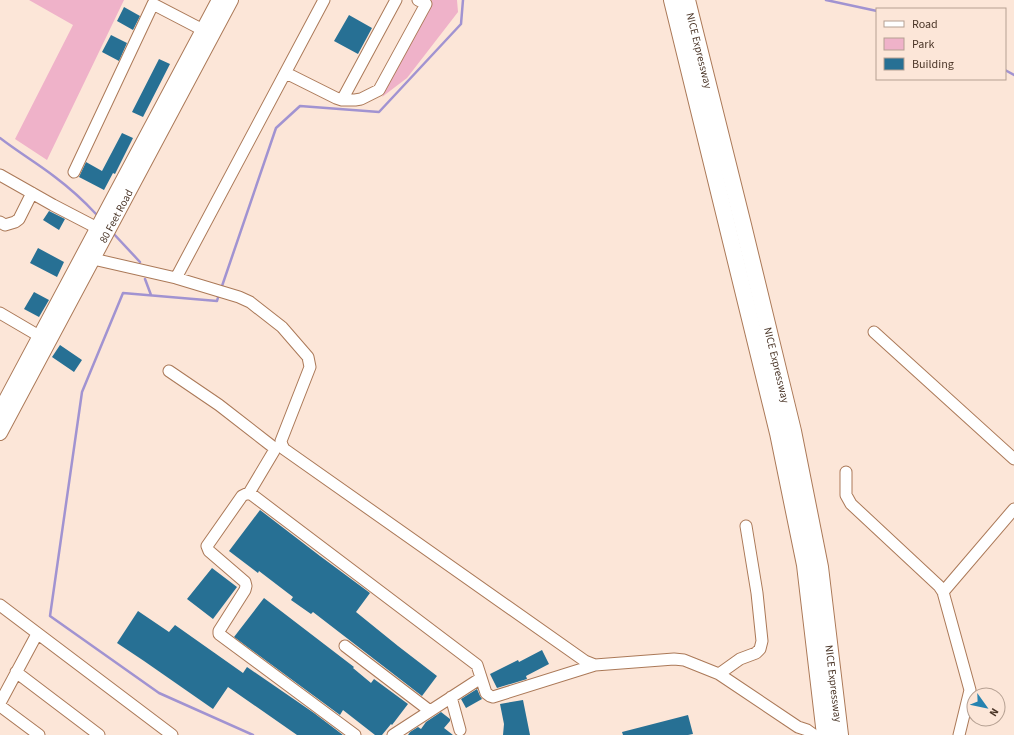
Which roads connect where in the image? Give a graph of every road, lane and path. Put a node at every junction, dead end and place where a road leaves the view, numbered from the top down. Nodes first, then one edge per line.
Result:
1 (219, 0) edge
2 (231, 0) edge
3 (324, 0) edge
4 (396, 0) edge
5 (418, 0) edge
6 (672, 0) edge
7 (687, 0) edge
8 (203, 30) junction
9 (286, 73) junction
10 (342, 100) junction
11 (74, 172) dead end
12 (0, 175) edge
13 (32, 193) junction
14 (0, 222) edge
15 (102, 230) junction
16 (93, 259) junction
17 (176, 278) junction
18 (0, 314) edge
19 (874, 332) dead end
20 (45, 339) junction
21 (169, 371) dead end
22 (0, 411) edge
23 (0, 433) edge
24 (1014, 459) edge
25 (846, 472) dead end
26 (249, 493) junction
27 (1014, 510) edge
28 (746, 526) dead end
29 (943, 592) junction
30 (0, 605) edge
31 (37, 634) junction
32 (344, 646) dead end
33 (595, 665) junction
34 (16, 672) junction
35 (719, 674) junction
36 (480, 678) junction
37 (451, 697) junction
38 (0, 702) edge
39 (0, 706) edge
40 (430, 711) junction
41 (460, 730) dead end
42 (805, 732) edge
43 (39, 735) edge
44 (99, 735) edge
45 (172, 735) edge
46 (355, 735) edge
47 (393, 735) edge
48 (825, 735) edge
49 (840, 735) edge
50 (959, 735) edge

1 - 8 main road, 80 Feet Road
2 - 15 main road, 80 Feet Road
3 - 9 street
4 - 10 street
5 - 10 street
6 - 48 highway, NICE Expressway
7 - 49 highway, NICE Expressway
8 - 11 street
8 - 15 main road, 80 Feet Road
9 - 10 street
9 - 17 street
12 - 13 street
13 - 14 street
13 - 15 street
15 - 16 main road, 80 Feet Road
15 - 20 main road, 80 Feet Road
16 - 17 street
16 - 20 main road, 80 Feet Road
17 - 33 street
18 - 20 street
19 - 24 street
20 - 22 main road, 80 Feet Road
20 - 23 main road, 80 Feet Road
21 - 26 street
25 - 29 street
26 - 36 street
26 - 46 street
27 - 29 street
28 - 35 street
29 - 50 street
30 - 31 street
31 - 34 street
31 - 45 street
32 - 40 street
33 - 35 street
33 - 36 street
34 - 38 street
34 - 44 street
35 - 42 street
36 - 37 street
37 - 40 street
37 - 41 street
39 - 43 street
40 - 47 street

